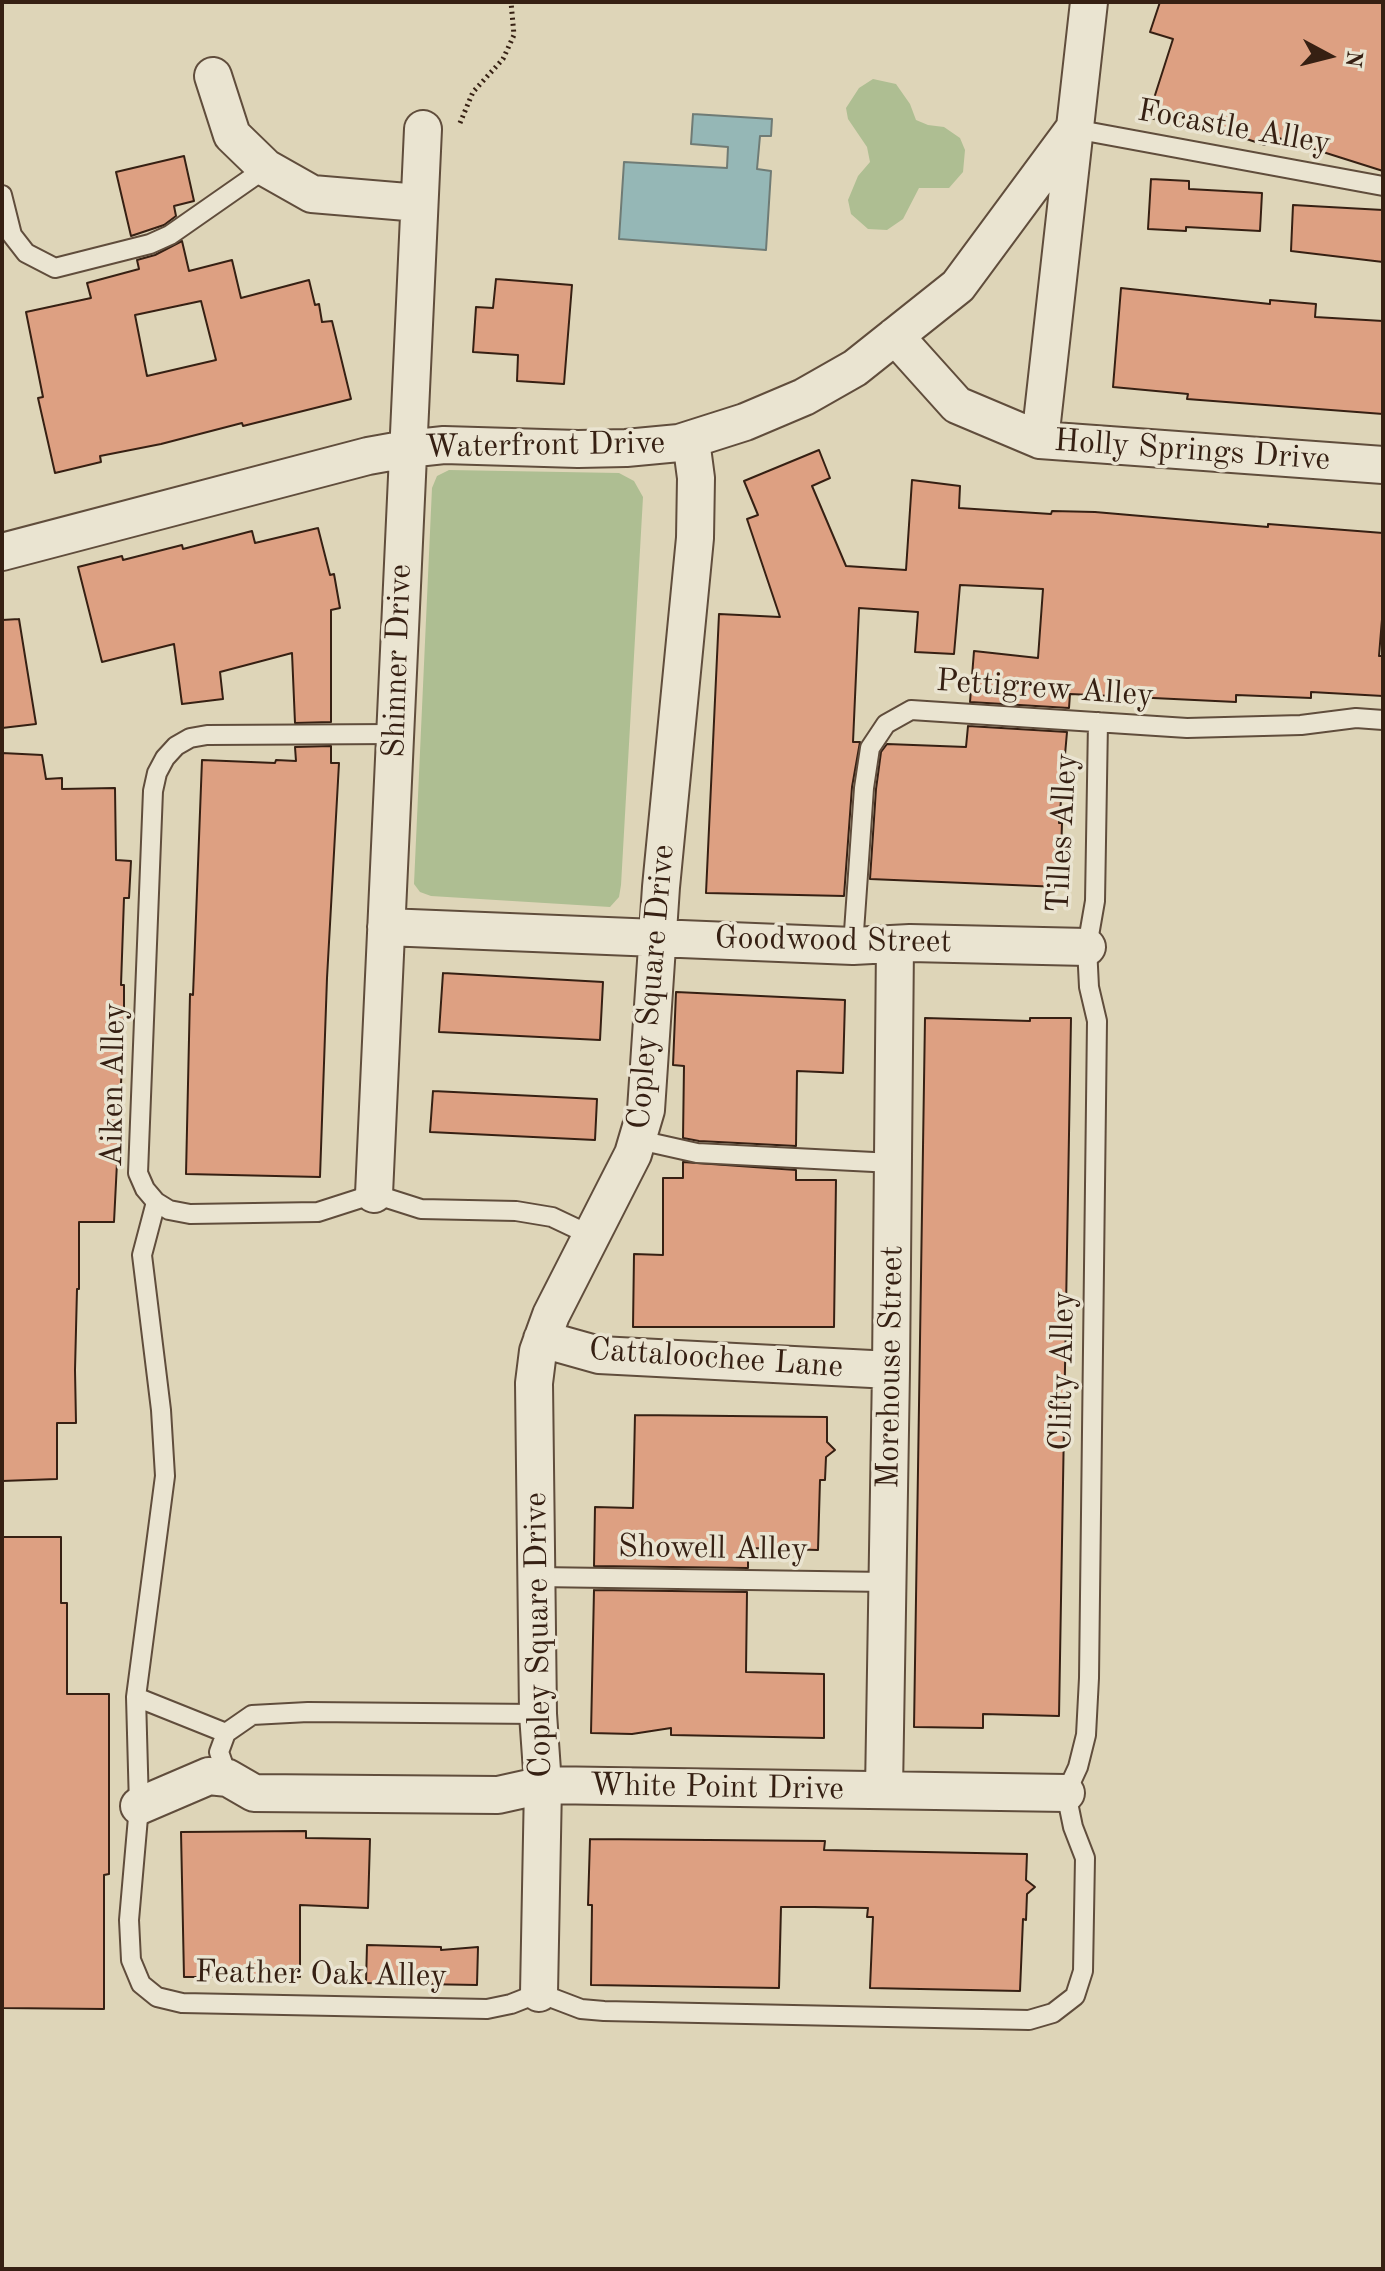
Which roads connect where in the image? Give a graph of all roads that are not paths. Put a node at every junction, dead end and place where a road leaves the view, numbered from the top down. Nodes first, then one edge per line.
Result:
1 (1089, 2) edge
2 (213, 76) dead end
3 (441, 128) road end
4 (1074, 129) junction
5 (266, 168) junction
6 (1383, 186) edge
7 (2, 195) edge
8 (419, 203) junction
9 (895, 336) junction
10 (691, 440) junction
11 (1040, 440) junction
12 (407, 449) junction
13 (1383, 465) edge
14 (2, 552) edge
15 (1383, 720) edge
16 (1098, 722) junction
17 (395, 734) junction
18 (386, 927) junction
19 (658, 937) junction
20 (895, 944) junction
21 (853, 946) junction
22 (1087, 947) junction
23 (639, 1140) junction
24 (893, 1163) junction
25 (374, 1194) junction
26 (156, 1202) junction
27 (590, 1235) junction
28 (542, 1339) junction
29 (891, 1370) junction
30 (537, 1577) junction
31 (887, 1582) junction
32 (136, 1697) junction
33 (538, 1714) junction
34 (226, 1733) junction
35 (228, 1778) junction
36 (543, 1785) junction
37 (884, 1790) junction
38 (1066, 1793) junction
39 (139, 1806) junction
40 (539, 1993) junction

1 - 4 street, Waterfront Drive
2 - 5 street
3 - 8 street, Shinner Drive
4 - 6 lane, Focastle Alley
4 - 9 street, Waterfront Drive
4 - 11 street, Waterfront Drive
5 - 7 lane
5 - 8 street
8 - 12 street, Shinner Drive
9 - 10 street, Waterfront Drive
9 - 11 street, Holly Springs Drive
10 - 12 street, Waterfront Drive
10 - 19 street, Copley Square Drive
11 - 13 street, Holly Springs Drive
12 - 14 street, Waterfront Drive
12 - 17 street, Shinner Drive
15 - 16 lane, Pettigrew Alley
16 - 21 lane, Pettigrew Alley
16 - 22 lane, Tilles Alley
17 - 18 street, Shinner Drive
17 - 26 lane, Aiken Alley
18 - 19 street, Goodwood Street
18 - 25 street, Shinner Drive
19 - 21 street, Goodwood Street
19 - 23 street, Copley Square Drive
20 - 21 street, Goodwood Street
20 - 22 street, Goodwood Street
20 - 24 street, Morehouse Street
22 - 38 lane, Clifty Alley
23 - 24 lane
23 - 27 street, Copley Square Drive
24 - 29 street, Morehouse Street
25 - 26 lane, Aiken Alley
25 - 27 lane
26 - 32 lane, Feather Oak Alley
27 - 28 street, Copley Square Drive
28 - 29 street, Cattaloochee Lane
28 - 30 street, Copley Square Drive
29 - 31 street, Morehouse Street
30 - 31 lane, Showell Alley
30 - 33 street, Copley Square Drive
31 - 37 street, Morehouse Street
32 - 34 lane
32 - 39 lane, Feather Oak Alley
33 - 34 lane
33 - 36 street, Copley Square Drive
34 - 35 lane
35 - 36 street, White Point Drive
35 - 39 street
36 - 37 street, White Point Drive
36 - 40 street, Copley Square Drive
37 - 38 street, White Point Drive
38 - 40 lane
39 - 40 lane, Feather Oak Alley

